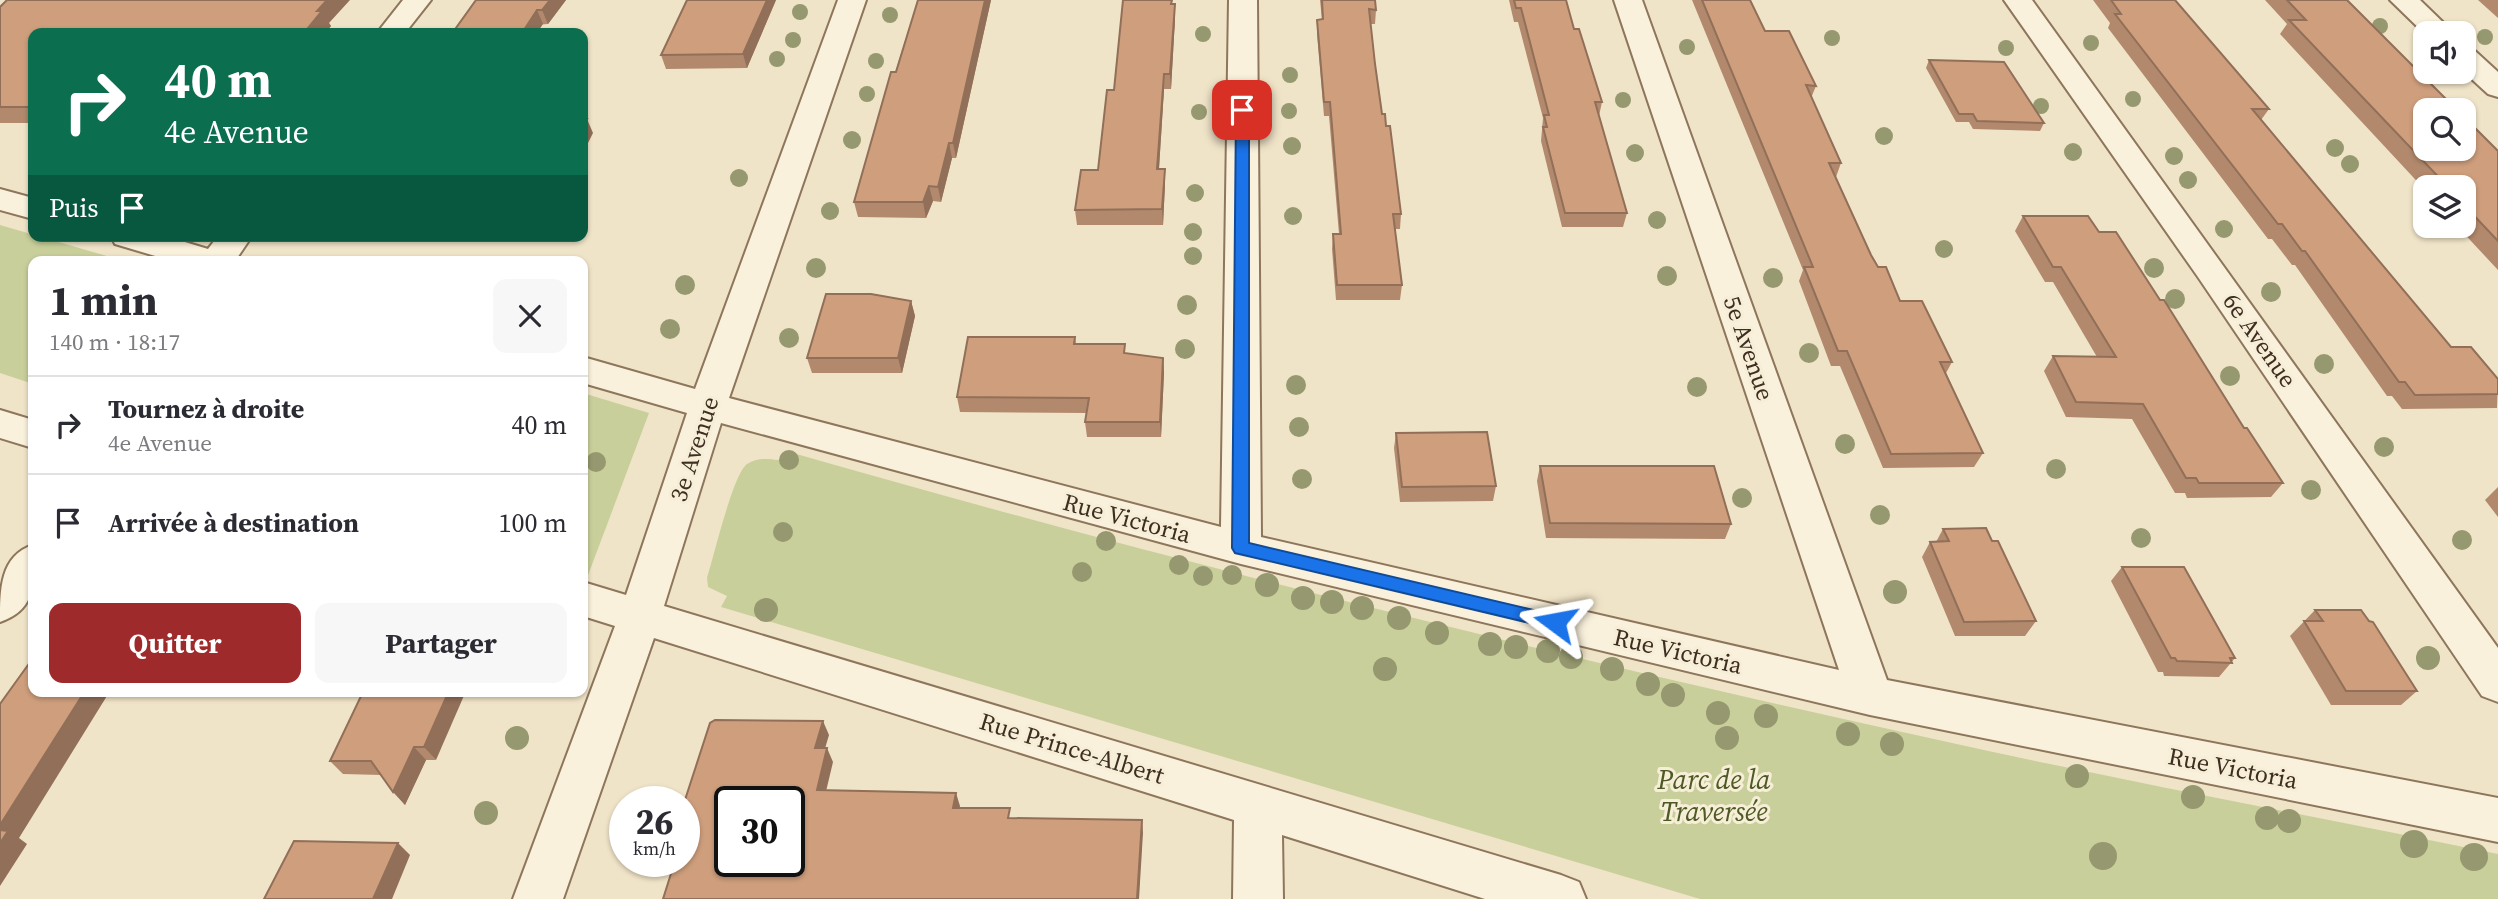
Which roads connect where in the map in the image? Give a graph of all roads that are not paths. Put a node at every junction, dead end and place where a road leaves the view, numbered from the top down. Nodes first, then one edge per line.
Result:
1 (417, 0) edge
2 (852, 0) edge
3 (1243, 0) edge
4 (1628, 0) edge
5 (2018, 0) edge
6 (2404, 0) edge
7 (2427, 21) edge
8 (395, 28) edge
9 (2476, 67) edge
10 (2498, 88) edge
11 (0, 199) edge
12 (28, 207) edge
13 (147, 242) edge
14 (231, 242) edge
15 (194, 256) edge
16 (221, 256) edge
17 (588, 371) edge
18 (707, 406) junction
19 (0, 424) edge
20 (28, 432) edge
21 (1241, 548) junction
22 (28, 568) edge
23 (588, 601) edge
24 (0, 605) edge
25 (639, 617) junction
26 (2498, 683) edge
27 (1870, 696) junction
28 (1258, 805) junction
29 (2498, 820) edge
30 (538, 899) edge
31 (1258, 899) edge
32 (1560, 899) edge

1 - 8 street
2 - 18 street, 3e Avenue
3 - 21 street
4 - 27 street, 5e Avenue
5 - 26 street, 6e Avenue
6 - 7 street
9 - 10 street
11 - 12 street
13 - 15 street
14 - 16 street
17 - 18 street, Rue Victoria
18 - 21 street, Rue Victoria
18 - 25 street, 3e Avenue
19 - 20 street
21 - 27 street, Rue Victoria
22 - 24 street
23 - 25 street, Rue Prince-Albert
25 - 28 street, Rue Prince-Albert
25 - 30 street, 3e Avenue
27 - 29 street, Rue Victoria
28 - 31 street
28 - 32 street, Rue Prince-Albert

